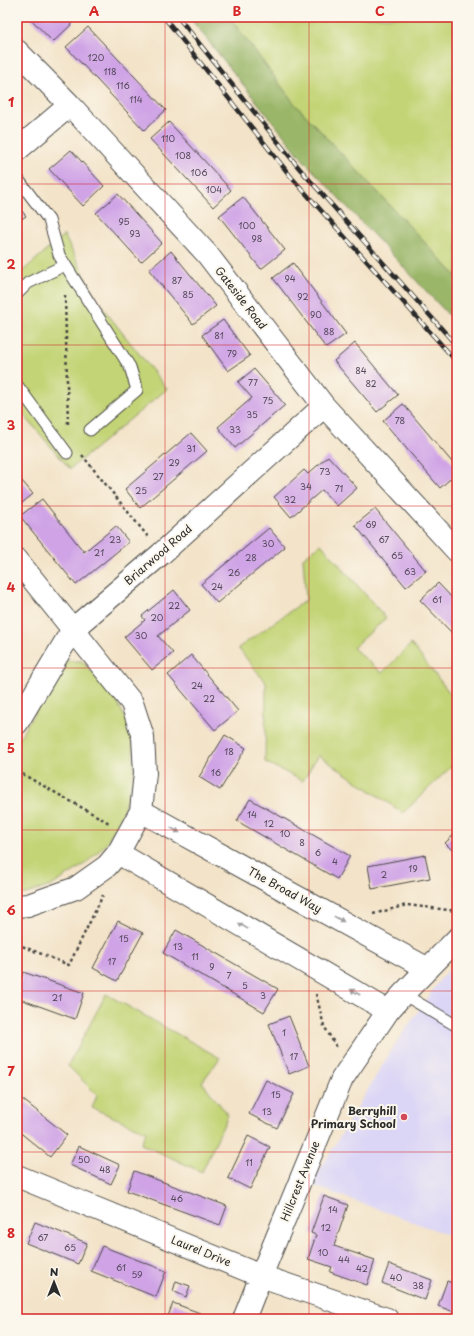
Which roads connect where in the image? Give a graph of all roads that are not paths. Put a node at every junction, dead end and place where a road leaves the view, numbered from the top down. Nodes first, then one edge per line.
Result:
1 (17, 50) edge
2 (70, 105) junction
3 (17, 150) edge
4 (17, 178) edge
5 (65, 265) junction
6 (17, 294) edge
7 (17, 385) edge
8 (324, 406) junction
9 (90, 430) dead end
10 (67, 453) dead end
11 (457, 551) edge
12 (17, 560) edge
13 (73, 629) junction
14 (17, 723) edge
15 (141, 811) junction
16 (118, 852) junction
17 (17, 906) edge
18 (457, 939) edge
19 (428, 969) junction
20 (404, 994) junction
21 (388, 1011) junction
22 (457, 1026) edge
23 (17, 1176) edge
24 (261, 1276) junction
25 (244, 1319) edge
26 (388, 1319) edge

1 - 2 street, Gateside Road
2 - 3 street
2 - 8 street, Gateside Road
4 - 5 lane
5 - 6 lane
5 - 9 lane
7 - 10 lane
8 - 11 street, Gateside Road
8 - 13 street, Briarwood Road
12 - 13 street
13 - 14 street, Briarwood Road
13 - 15 street
15 - 16 street
15 -> 19 street, The Broad Way
16 - 17 street
21 -> 16 street
18 - 19 street, Hillcrest Avenue
19 - 20 street, Hillcrest Avenue
20 - 21 street, Hillcrest Avenue
20 - 22 lane
21 - 24 street, Hillcrest Avenue
23 - 24 street, Laurel Drive
24 - 25 street, Hillcrest Avenue
24 - 26 street, Laurel Drive

